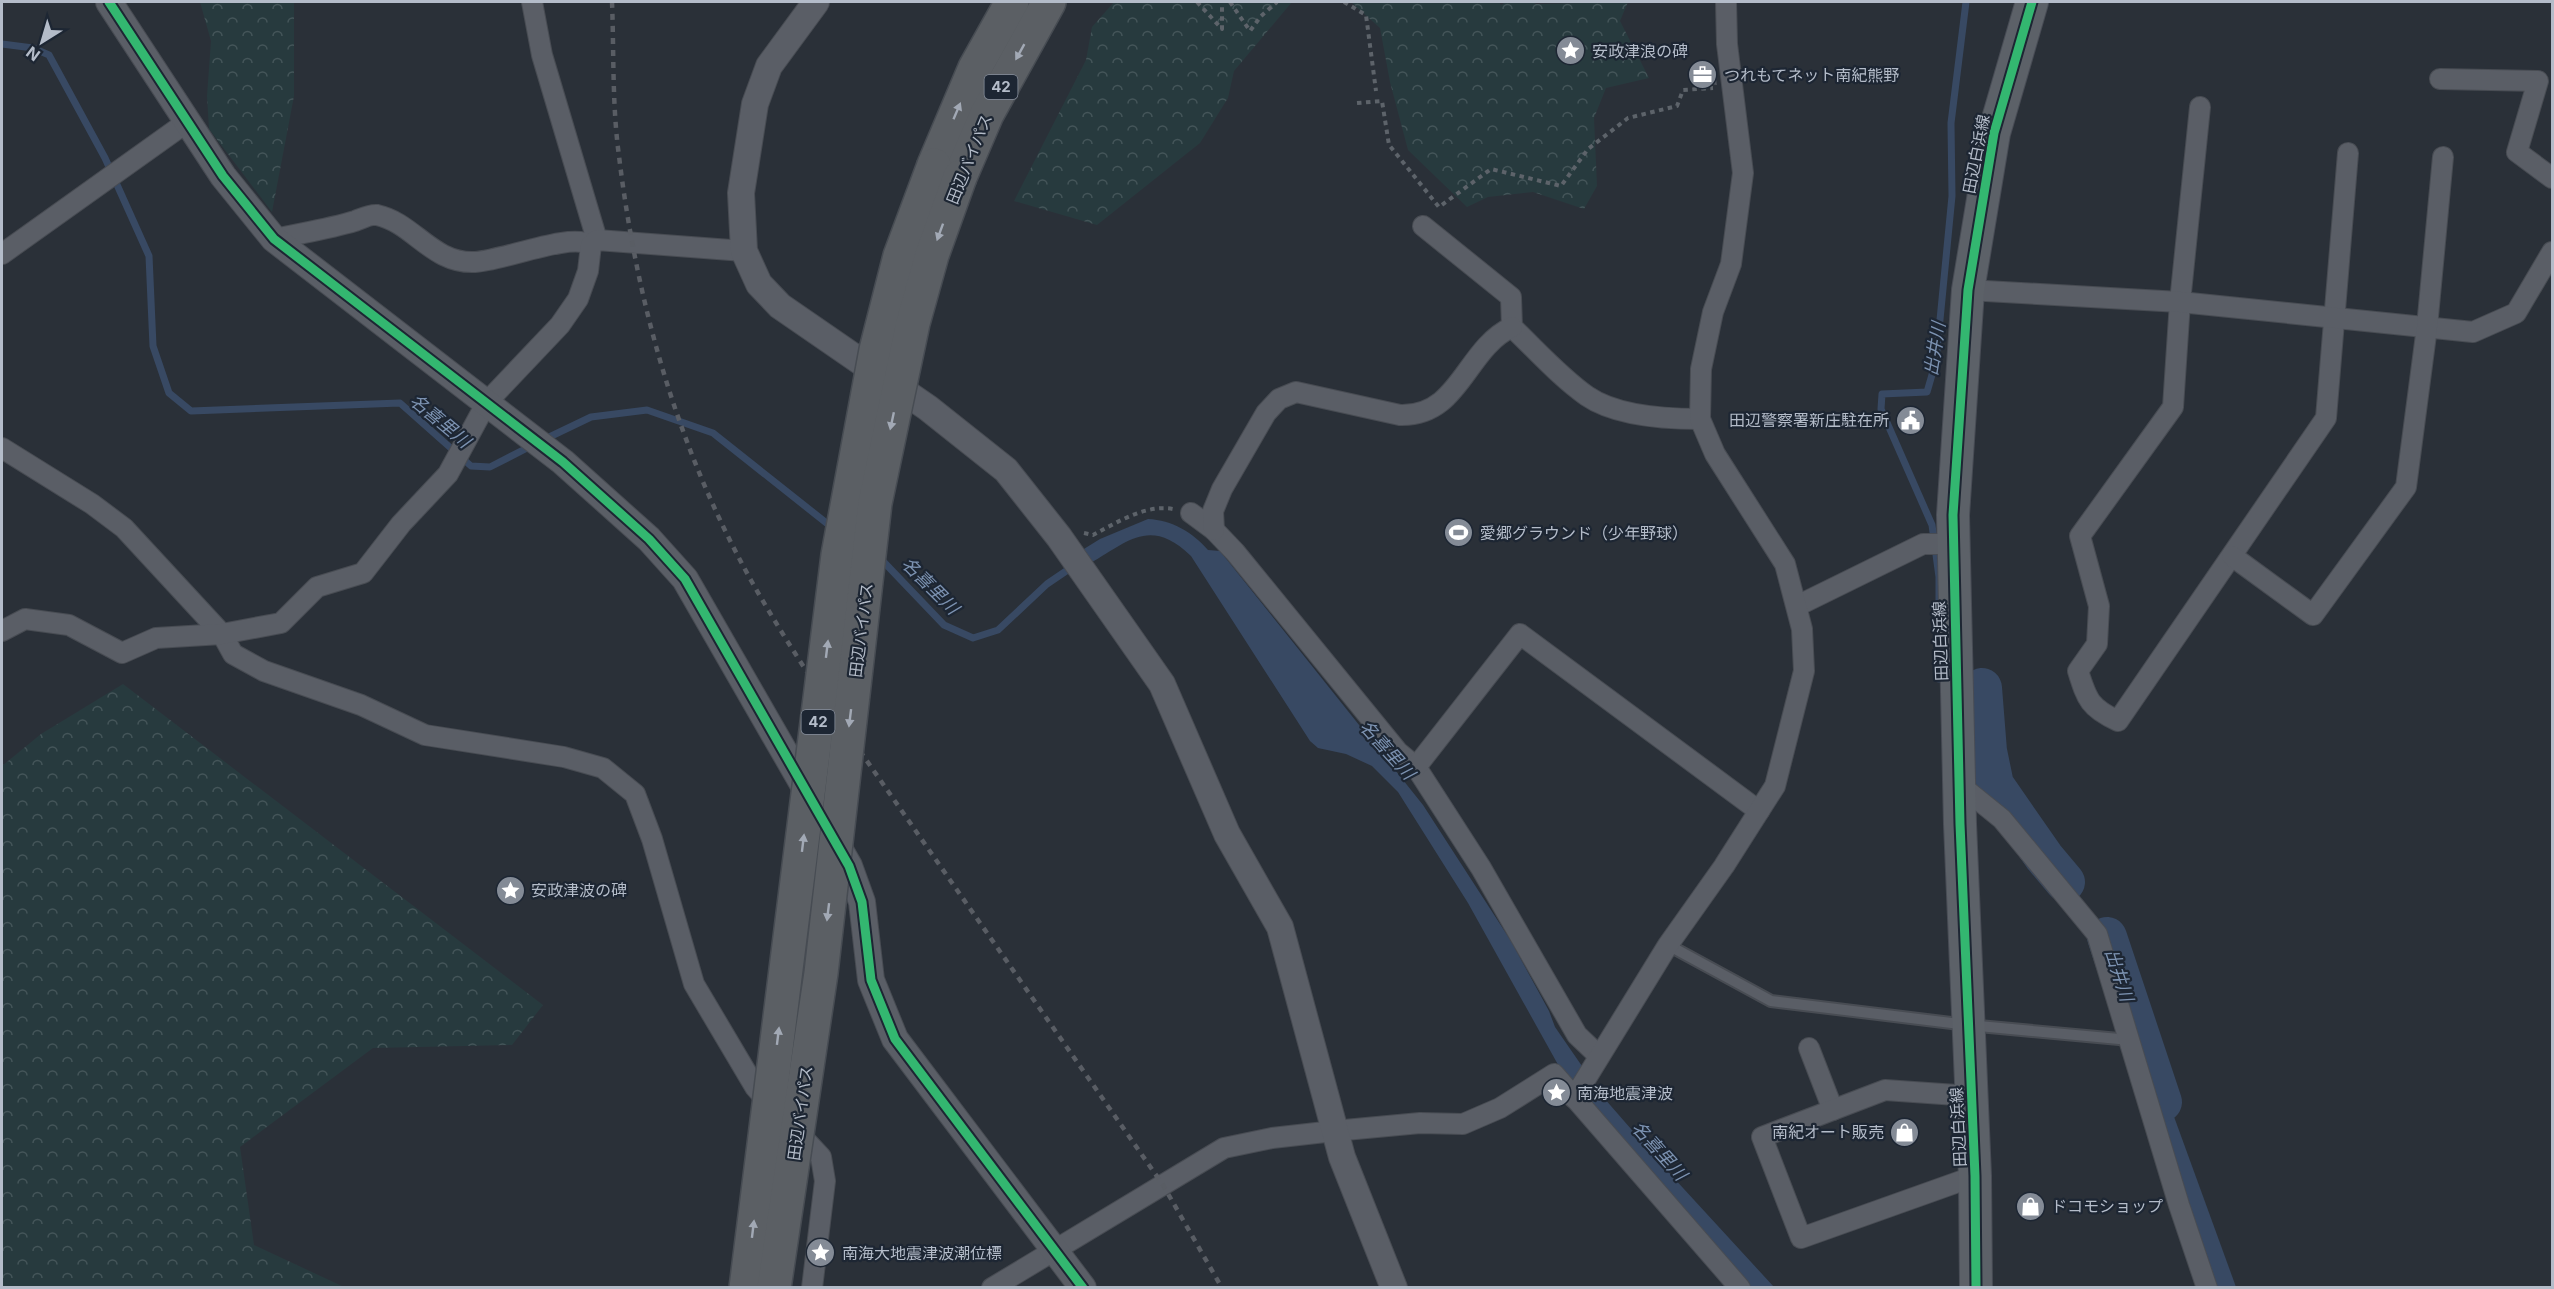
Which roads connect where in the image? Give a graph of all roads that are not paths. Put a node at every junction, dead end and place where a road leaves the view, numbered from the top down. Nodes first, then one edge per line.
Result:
1 (109, 2) edge
2 (532, 2) edge
3 (816, 2) edge
4 (1012, 2) edge
5 (1049, 2) edge
6 (1726, 2) edge
7 (2032, 2) edge
8 (2440, 79) dead end
9 (2200, 107) dead end
10 (187, 122) junction
11 (2348, 153) dead end
12 (2444, 157) dead end
13 (947, 171) junction
14 (2553, 178) edge
15 (1423, 226) dead end
16 (274, 239) junction
17 (594, 242) junction
18 (744, 251) junction
19 (2553, 252) edge
20 (2, 254) edge
21 (1968, 290) junction
22 (2180, 302) junction
23 (2334, 317) junction
24 (1512, 327) junction
25 (2427, 327) junction
26 (487, 402) junction
27 (1700, 419) junction
28 (2, 448) edge
29 (1191, 513) road end
30 (1214, 530) junction
31 (1938, 544) junction
32 (2232, 556) junction
33 (1797, 606) junction
34 (2, 631) edge
35 (222, 634) junction
36 (1416, 767) junction
37 (1960, 784) junction
38 (1759, 811) junction
39 (1668, 945) junction
40 (1968, 1025) junction
41 (2130, 1040) junction
42 (1809, 1048) dead end
43 (1597, 1060) junction
44 (1575, 1095) junction
45 (1971, 1096) junction
46 (1833, 1110) junction
47 (1334, 1131) junction
48 (1975, 1176) junction
49 (1054, 1251) junction
50 (746, 1287) edge
51 (774, 1287) edge
52 (813, 1287) edge
53 (992, 1287) edge
54 (1083, 1287) edge
55 (1394, 1287) edge
56 (1740, 1287) edge
57 (1976, 1287) edge
58 (2207, 1287) edge

1 - 10 street
2 - 17 street
3 - 18 street
13 -> 4 highway, 田辺バイパス / 42
5 -> 13 highway, 田辺バイパス / 42
6 - 27 street
7 - 21 main road, 田辺白浜線
8 - 14 street
9 - 22 street
10 - 16 street
10 - 20 street
11 - 23 street
12 - 25 street
50 -> 13 highway, 田辺バイパス / 42, bridge
13 -> 51 highway, 田辺バイパス / 42, bridge
15 - 24 street
16 - 17 street
16 - 26 street
17 - 18 street
17 - 26 street
18 - 47 street
19 - 25 street
21 - 22 street
21 - 31 main road, 田辺白浜線
22 - 23 street
22 - 32 street
23 - 25 street
23 - 32 street
24 - 27 street
24 - 30 street
25 - 32 street
26 - 35 street
26 - 49 street
27 - 33 street
28 - 35 street
29 - 30 street
30 - 36 street
31 - 33 street
31 - 37 main road, 田辺白浜線
33 - 38 street
34 - 35 street
35 - 52 street
36 - 38 street
36 - 43 street
37 - 40 main road, 田辺白浜線
37 - 41 street
38 - 39 street
39 - 40 lane
39 - 43 street
40 - 41 lane
40 - 45 main road, 田辺白浜線
41 - 58 street
42 - 46 street
43 - 44 street
44 - 47 street
44 - 56 street
45 - 46 street
45 - 48 main road, 田辺白浜線
46 - 48 street
47 - 49 street
47 - 55 street
48 - 57 main road, 田辺白浜線
49 - 53 street
49 - 54 street

